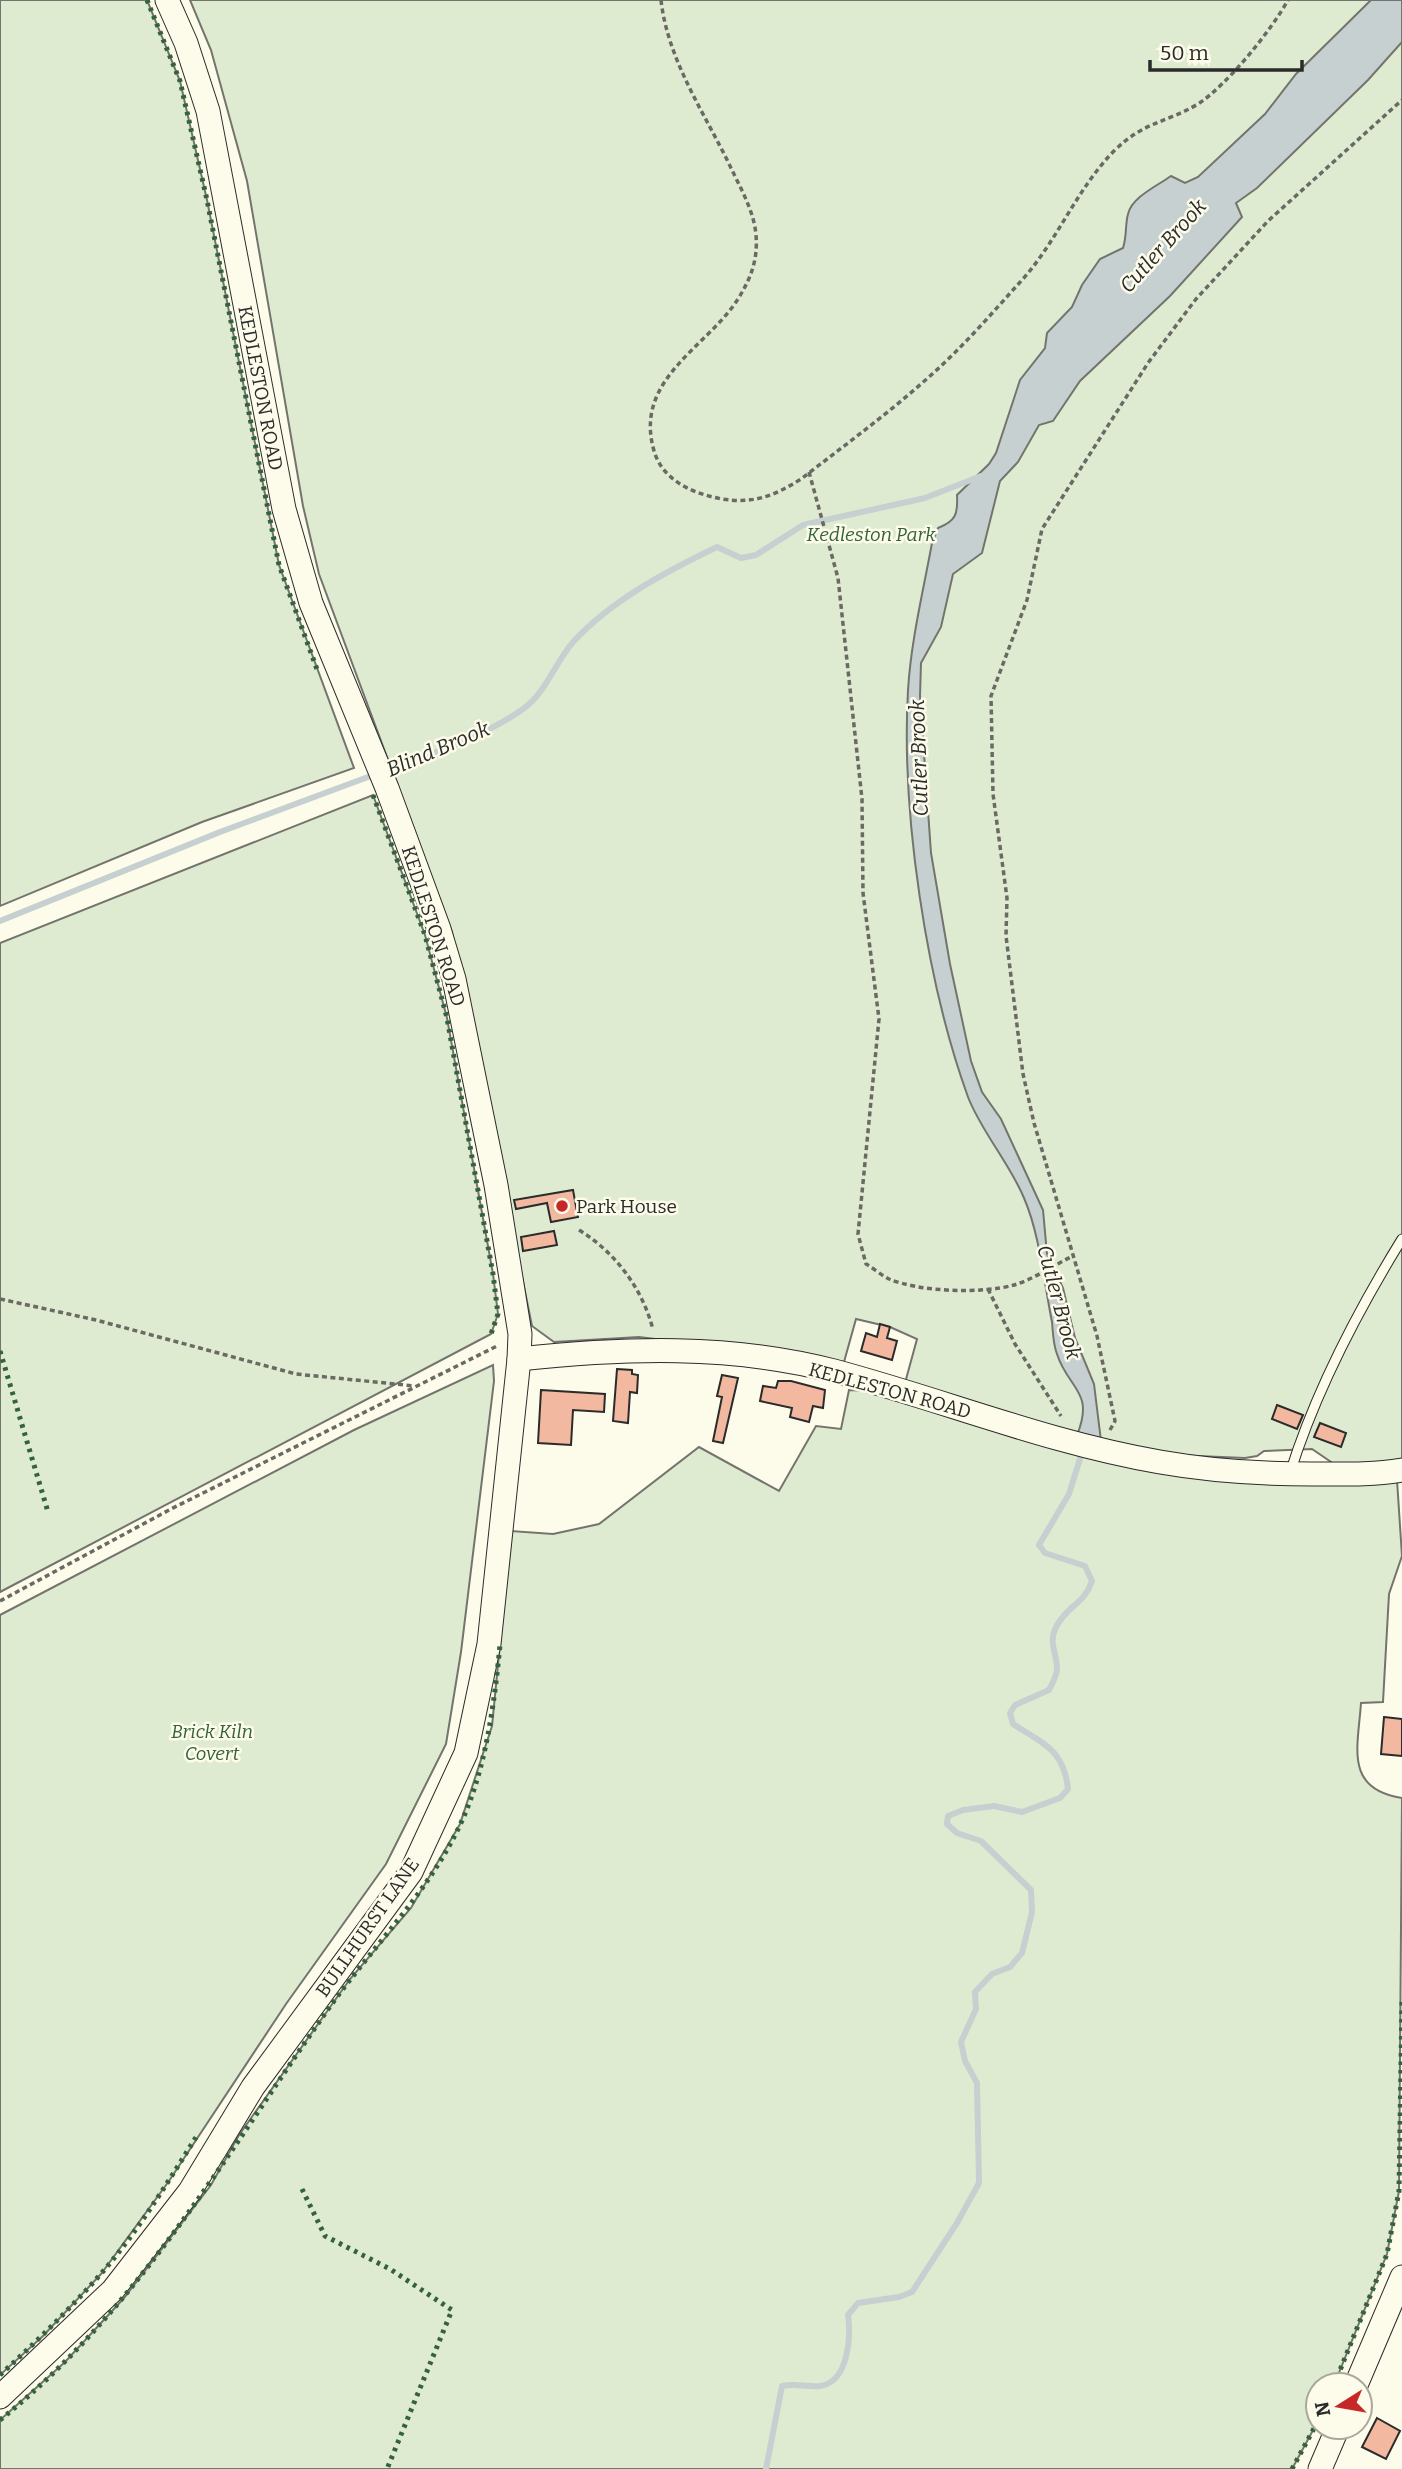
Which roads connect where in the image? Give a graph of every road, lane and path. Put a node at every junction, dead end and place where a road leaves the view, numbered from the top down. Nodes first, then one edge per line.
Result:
1 (167, 0) edge
2 (661, 0) edge
3 (1288, 0) edge
4 (1402, 100) edge
5 (809, 472) junction
6 (579, 1230) dead end
7 (1402, 1238) edge
8 (1074, 1255) junction
9 (988, 1289) junction
10 (0, 1299) edge
11 (520, 1334) junction
12 (655, 1348) junction
13 (519, 1359) junction
14 (417, 1386) junction
15 (1072, 1432) junction
16 (1104, 1443) junction
17 (1402, 1470) edge
18 (1290, 1474) junction
19 (0, 1601) edge
20 (1402, 2277) edge
21 (1362, 2371) edge
22 (0, 2397) edge
23 (1332, 2441) edge
24 (1320, 2469) edge

1 - 11 street, KEDLESTON ROAD
2 - 5 path
3 - 5 path
4 - 8 path
5 - 9 path
6 - 12 path
7 - 18 lane
8 - 9 path
8 - 16 path
9 - 15 path
10 - 14 path
11 - 13 street, KEDLESTON ROAD
11 - 14 path
12 - 13 street, KEDLESTON ROAD
12 - 15 street, KEDLESTON ROAD
13 - 22 street, BULLHURST LANE
14 - 19 path
15 - 16 street, KEDLESTON ROAD
16 - 18 street, KEDLESTON ROAD
17 - 18 street, KEDLESTON ROAD
20 - 21 street
23 - 24 street

